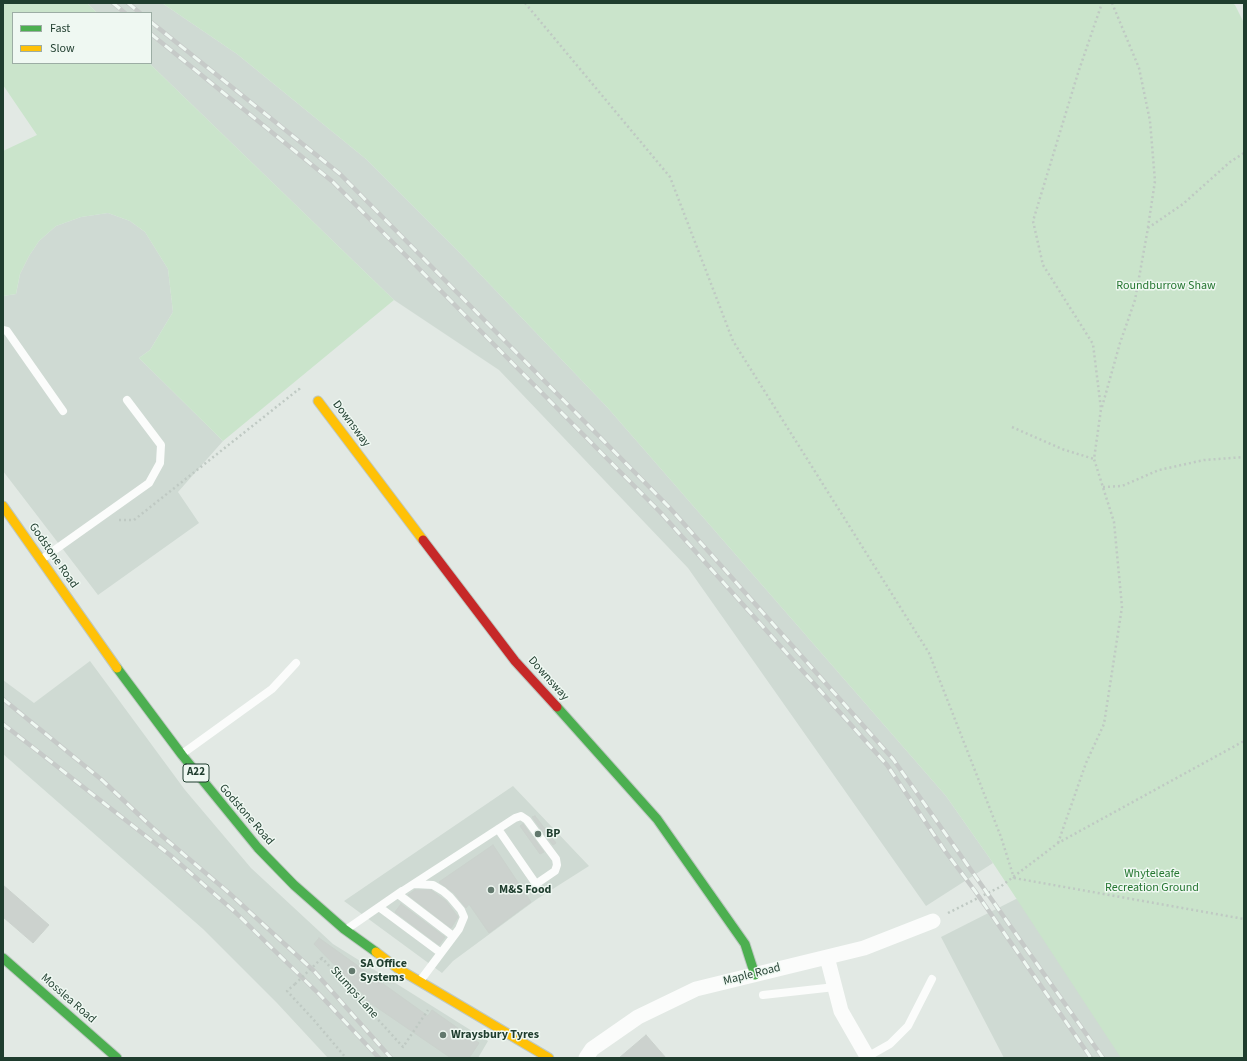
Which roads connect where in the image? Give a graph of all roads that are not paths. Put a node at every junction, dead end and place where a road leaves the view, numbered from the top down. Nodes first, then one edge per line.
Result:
1 (3, 330) edge
2 (127, 400) dead end
3 (318, 401) road end
4 (63, 411) dead end
5 (3, 506) edge
6 (41, 559) junction
7 (296, 663) dead end
8 (182, 755) junction
9 (498, 829) junction
10 (398, 894) junction
11 (379, 907) junction
12 (933, 921) road end
13 (346, 930) junction
14 (453, 936) junction
15 (441, 953) junction
16 (827, 957) junction
17 (3, 958) edge
18 (756, 975) junction
19 (932, 979) dead end
20 (420, 981) junction
21 (835, 987) junction
22 (763, 995) dead end
23 (868, 1057) edge
24 (117, 1058) edge
25 (549, 1058) edge
26 (586, 1058) edge

1 - 4 lane
2 - 6 lane
3 - 18 main road, Downsway
5 - 6 main road, Godstone Road / A22
6 - 8 main road, Godstone Road / A22
7 - 8 lane
8 - 13 main road, Godstone Road / A22
9 - 9 lane
9 - 10 lane
10 - 11 lane
10 - 14 lane
10 - 14 lane
11 - 13 lane
11 - 15 lane
12 - 16 street, Maple Road
13 - 20 main road, Godstone Road / A22
14 - 15 lane
15 - 20 lane
16 - 18 street, Maple Road
16 - 21 street
17 - 24 main road, Mosslea Road
18 - 26 street, Maple Road
19 - 23 lane
20 - 25 main road, Godstone Road / A22
21 - 22 lane
21 - 23 street

